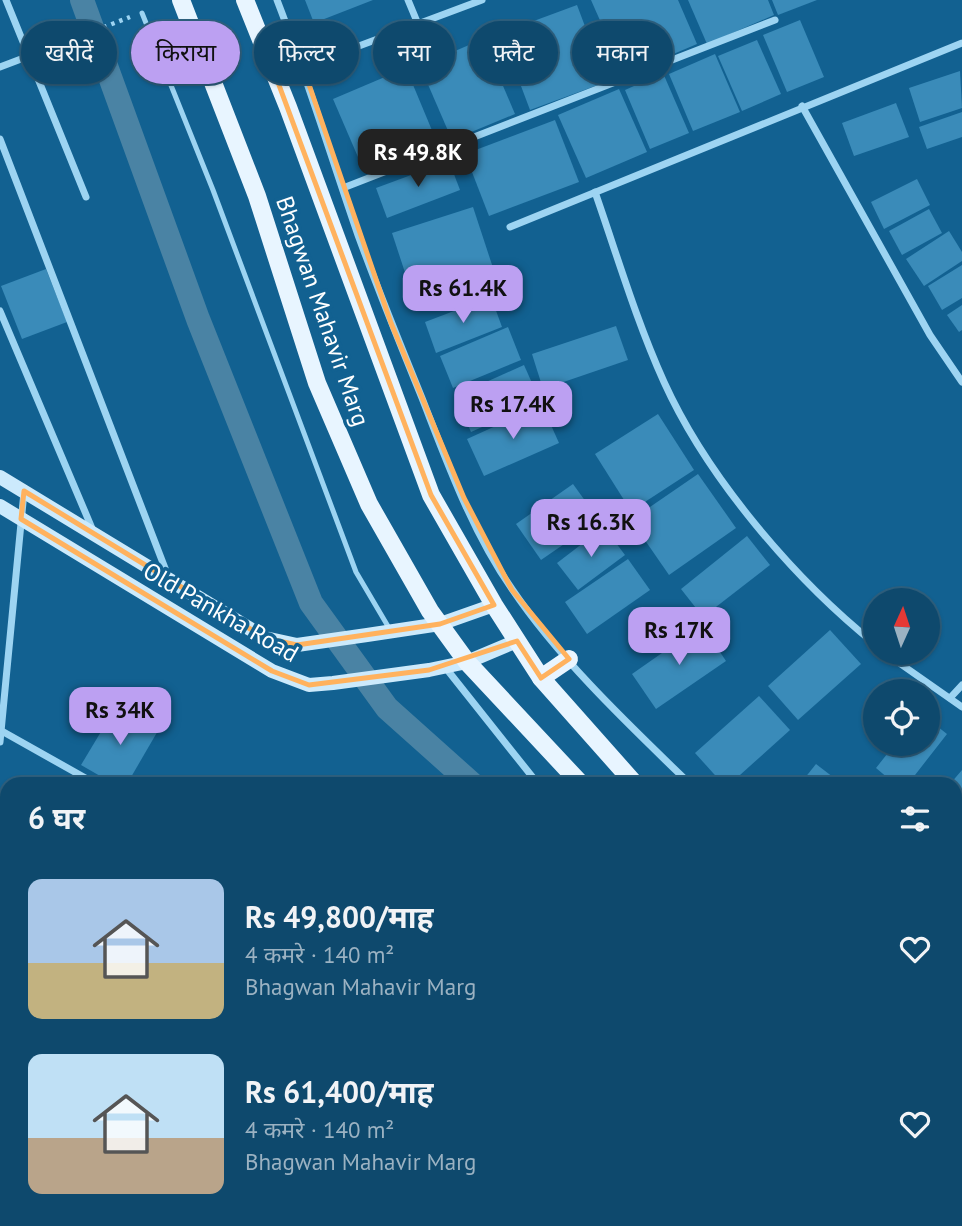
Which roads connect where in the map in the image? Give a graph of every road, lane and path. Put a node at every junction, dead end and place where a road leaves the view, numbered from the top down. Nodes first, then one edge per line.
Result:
1 (6, 0) edge
2 (181, 0) edge
3 (245, 0) edge
4 (277, 0) edge
5 (408, 0) edge
6 (482, 0) edge
7 (142, 13) joint
8 (775, 20) dead end
9 (285, 21) edge
10 (417, 21) edge
11 (426, 21) edge
12 (117, 22) edge
13 (254, 22) edge
14 (21, 37) edge
15 (962, 43) edge
16 (21, 59) edge
17 (0, 67) edge
18 (40, 84) edge
19 (279, 84) edge
20 (309, 84) edge
21 (802, 106) junction
22 (0, 139) edge
23 (343, 188) junction
24 (595, 192) junction
25 (86, 197) dead end
26 (510, 227) dead end
27 (0, 311) edge
28 (962, 382) edge
29 (0, 477) edge
30 (24, 491) junction
31 (0, 506) edge
32 (21, 519) junction
33 (95, 534) junction
34 (169, 580) junction
35 (494, 606) junction
36 (440, 624) junction
37 (391, 631) junction
38 (863, 635) edge
39 (517, 641) junction
40 (569, 659) junction
41 (467, 662) junction
42 (902, 665) edge
43 (445, 667) junction
44 (541, 678) junction
45 (962, 685) edge
46 (950, 698) junction
47 (962, 707) edge
48 (1, 730) edge
49 (0, 742) edge
50 (84, 777) edge
51 (532, 777) edge
52 (574, 777) edge
53 (629, 777) edge
54 (683, 777) edge

1 - 14 street
2 - 36 main road, Bhagwan Mahavir Marg
3 - 13 main road, Bhagwan Mahavir Marg
4 - 9 street
5 - 10 street
6 - 11 street
7 - 12 path
7 - 37 lane
8 - 23 street
15 - 21 street
16 - 17 street
18 - 25 street
19 - 35 main road, Bhagwan Mahavir Marg
20 - 23 street
21 - 24 street
21 - 28 street
22 - 34 street
23 - 40 street
24 - 26 street
24 - 38 street
27 - 33 street
29 - 30 street, Old Pankha Road
30 - 32 street
30 - 33 street, Old Pankha Road
31 - 32 street, Old Pankha Road
32 - 43 street, Old Pankha Road
32 - 48 street
33 - 34 street, Old Pankha Road
34 - 37 street, Old Pankha Road
35 - 36 street, Old Pankha Road
35 - 39 main road, Bhagwan Mahavir Marg
36 - 37 street, Old Pankha Road
36 - 41 main road, Bhagwan Mahavir Marg
39 - 41 street, Old Pankha Road
39 - 44 main road, Bhagwan Mahavir Marg
40 - 44 main road
40 - 54 street
41 - 43 street, Old Pankha Road
41 - 52 main road, Bhagwan Mahavir Marg
42 - 46 street
43 - 51 street
44 - 53 main road, Bhagwan Mahavir Marg
45 - 46 street
46 - 47 street
48 - 49 street
48 - 50 street

